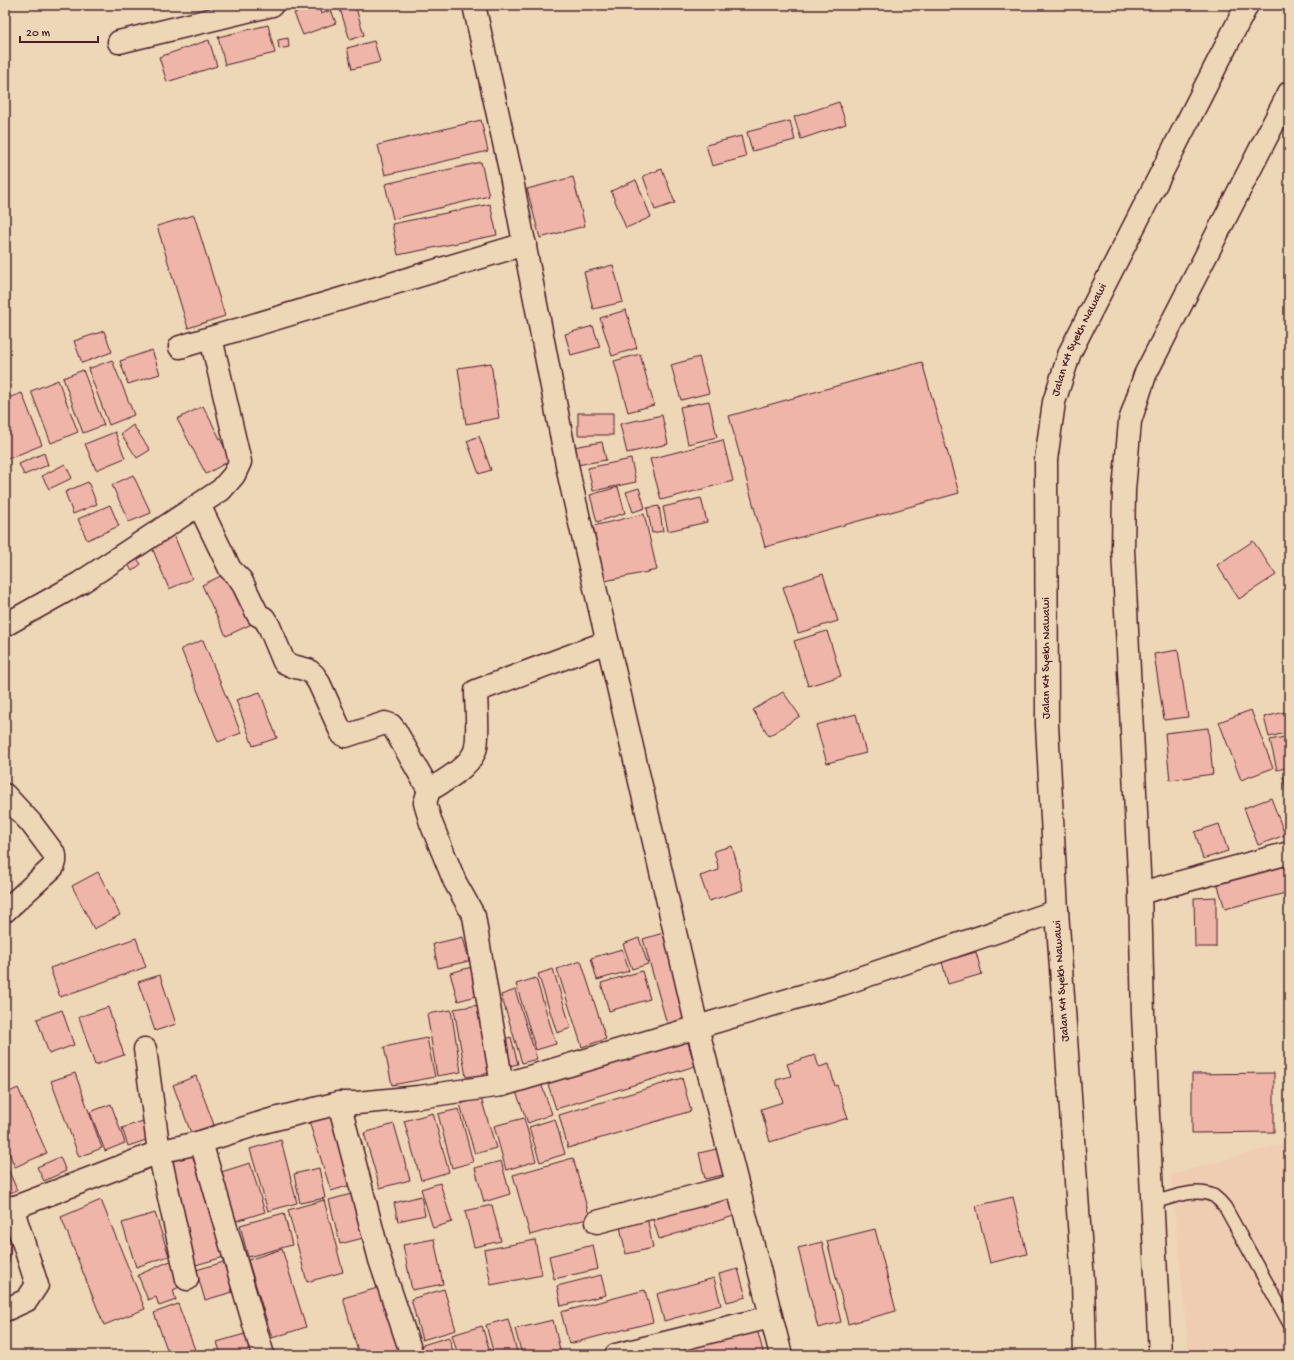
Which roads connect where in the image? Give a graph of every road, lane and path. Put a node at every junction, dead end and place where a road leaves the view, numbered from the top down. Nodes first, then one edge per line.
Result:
1 (272, 5) edge
2 (474, 5) edge
3 (1247, 5) edge
4 (119, 42) dead end
5 (1289, 93) edge
6 (525, 244) junction
7 (211, 338) junction
8 (180, 347) dead end
9 (199, 505) junction
10 (5, 625) edge
11 (607, 642) junction
12 (429, 790) junction
13 (5, 795) edge
14 (1289, 853) edge
15 (1140, 893) junction
16 (5, 910) edge
17 (1058, 911) junction
18 (697, 1027) junction
19 (145, 1049) dead end
20 (502, 1085) junction
21 (339, 1103) junction
22 (201, 1142) junction
23 (158, 1152) junction
24 (738, 1185) junction
25 (1152, 1203) junction
26 (9, 1209) edge
27 (597, 1222) dead end
28 (187, 1279) dead end
29 (5, 1310) edge
30 (771, 1317) junction
31 (1289, 1323) edge
32 (263, 1355) edge
33 (412, 1355) edge
34 (616, 1355) edge
35 (781, 1355) edge
36 (1085, 1355) edge
37 (1160, 1355) edge

1 - 4 street
2 - 6 street
3 - 17 street, Jalan KH Syekh Nawawi
5 - 15 street
6 - 7 street
6 - 11 street
7 - 8 street
7 - 9 street
9 - 10 street
9 - 12 street
11 - 12 street
11 - 18 street
12 - 20 street
13 - 16 street
14 - 15 street
15 - 25 street
17 - 18 street
17 - 36 street, Jalan KH Syekh Nawawi
18 - 20 street
18 - 24 street
19 - 23 street
20 - 21 street
21 - 22 street
21 - 33 street
22 - 23 street
22 - 32 street
23 - 26 street
23 - 28 street
24 - 27 street
24 - 30 street
25 - 31 lane
25 - 37 street
26 - 29 street
30 - 34 street
30 - 35 street

